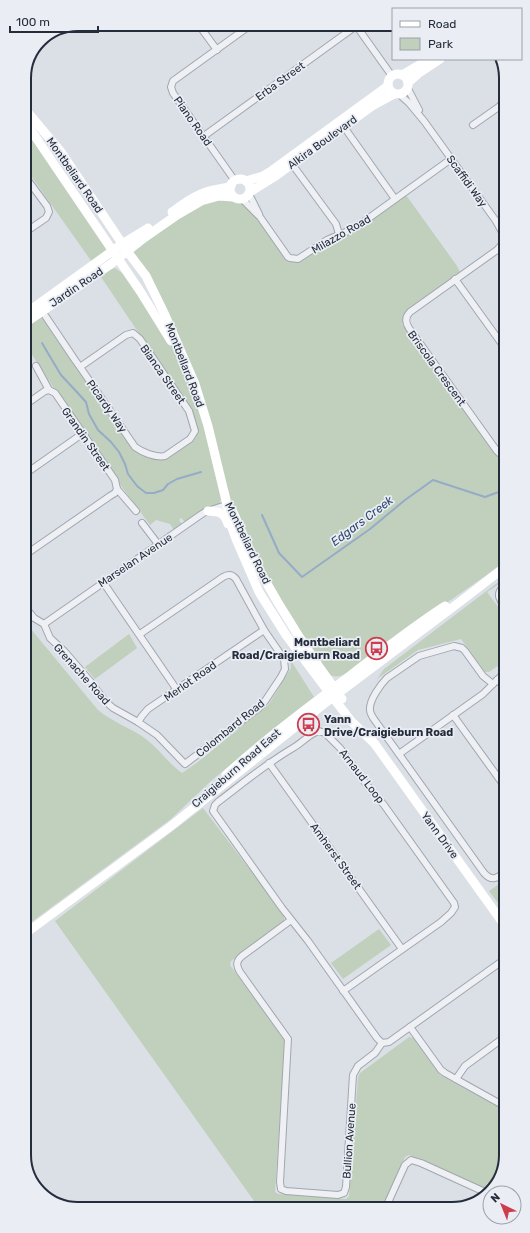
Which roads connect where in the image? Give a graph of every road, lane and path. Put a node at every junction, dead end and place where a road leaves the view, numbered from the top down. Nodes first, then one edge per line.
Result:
1 (203, 31) edge
2 (243, 31) edge
3 (347, 31) edge
4 (359, 31) edge
5 (217, 50) junction
6 (427, 60) edge
7 (438, 60) edge
8 (402, 75) junction
9 (392, 76) junction
10 (407, 85) junction
11 (388, 86) junction
12 (397, 94) junction
13 (499, 106) edge
14 (31, 116) edge
15 (424, 121) junction
16 (473, 125) dead end
17 (344, 127) junction
18 (31, 130) edge
19 (204, 136) junction
20 (451, 159) junction
21 (292, 164) junction
22 (246, 181) junction
23 (233, 183) junction
24 (31, 184) edge
25 (244, 195) junction
26 (396, 199) junction
27 (499, 226) edge
28 (31, 228) edge
29 (339, 234) junction
30 (499, 247) edge
31 (125, 248) junction
32 (116, 255) junction
33 (455, 279) junction
34 (39, 308) junction
35 (31, 311) edge
36 (31, 317) edge
37 (499, 340) edge
38 (36, 366) dead end
39 (80, 367) junction
40 (49, 390) junction
41 (31, 401) edge
42 (208, 426) junction
43 (195, 431) joint
44 (82, 434) junction
45 (499, 453) edge
46 (31, 470) edge
47 (117, 489) junction
48 (227, 501) junction
49 (208, 511) junction
50 (136, 512) dead end
51 (142, 523) dead end
52 (158, 544) junction
53 (31, 551) edge
54 (499, 571) edge
55 (103, 582) junction
56 (259, 592) junction
57 (31, 614) edge
58 (44, 624) junction
59 (264, 630) junction
60 (140, 634) junction
61 (499, 678) edge
62 (324, 680) junction
63 (349, 681) junction
64 (495, 682) junction
65 (499, 684) edge
66 (178, 690) junction
67 (333, 692) junction
68 (322, 701) junction
69 (344, 706) junction
70 (453, 715) junction
71 (138, 722) junction
72 (399, 754) junction
73 (269, 763) junction
74 (185, 764) joint
75 (499, 779) edge
76 (499, 876) edge
77 (499, 910) edge
78 (291, 920) junction
79 (31, 929) edge
80 (402, 949) junction
81 (499, 964) edge
82 (343, 991) junction
83 (410, 1027) junction
84 (499, 1041) edge
85 (382, 1043) junction
86 (456, 1079) junction
87 (499, 1103) edge
88 (482, 1191) edge
89 (388, 1202) edge

1 - 5 street
2 - 5 street, Piano Road
3 - 19 street, Erba Street
4 - 9 street
5 - 19 street, Piano Road
6 - 8 street
7 - 10 street
8 - 9 street
8 - 10 street
9 - 11 street
10 - 12 street
10 - 15 street, Scaffidi Way
11 - 12 street
11 - 22 street, Alkira Boulevard
12 - 15 street, Scaffidi Way
12 - 17 street, Alkira Boulevard
13 - 16 street
14 - 31 street, Montbeliard Road
15 - 20 street, Scaffidi Way
17 - 21 street, Alkira Boulevard
17 - 26 street
18 - 32 street
19 - 23 street, Piano Road
20 - 26 street, Milazzo Road
20 - 27 street, Scaffidi Way
21 - 25 street, Alkira Boulevard
21 - 29 street
22 - 23 street, Alkira Boulevard
22 - 25 street
23 - 25 street
23 - 31 street
24 - 28 street
25 - 29 street, Milazzo Road
25 - 31 street
26 - 29 street, Milazzo Road
30 - 33 street, Briscola Crescent
31 - 32 street, Jardin Road
31 - 42 street, Montbellard Road
32 - 34 street, Jardin Road
32 - 42 street
33 - 37 street
33 - 45 street, Briscola Crescent
34 - 35 street, Jardin Road
34 - 36 street, Jardin Road
34 - 39 street, Picardy Way
38 - 40 street, Grandin Street
39 - 43 street, Picardy Way
39 - 43 street, Bianca Street
40 - 41 street
40 - 44 street, Grandin Street
42 - 48 street, Montbellard Road
44 - 46 street
44 - 47 street, Grandin Street
47 - 50 street, Grandin Street
47 - 53 street
48 - 49 street, Marselan Avenue
48 - 56 street, Montbeliard Road
48 - 62 street, Montbeliard Road
49 - 52 street, Marselan Avenue
49 - 56 street, Montbeliard Road
51 - 52 street
52 - 55 street, Marselan Avenue
54 - 63 street, Craigieburn Road East
55 - 58 street, Marselan Avenue
55 - 60 street
56 - 62 street, Montbeliard Road
57 - 58 street, Grenache Road
58 - 71 street, Grenache Road
59 - 60 street, Colombard Road
59 - 66 street, Merlot Road
59 - 74 street, Colombard Road
60 - 66 street
61 - 64 street
62 - 63 street
62 - 67 street, Yann Drive
62 - 68 street
63 - 67 street, Craigieburn Road East
63 - 69 street
64 - 65 street
64 - 70 street
64 - 72 street
66 - 71 street, Merlot Road
67 - 68 street, Craigieburn Road East
67 - 69 street, Yann Drive
68 - 69 street
68 - 79 street, Craigieburn Road East
69 - 77 street, Yann Drive
70 - 72 street
70 - 75 street
71 - 74 street, Grenache Road
72 - 76 street
73 - 78 street, Arnaud Loop
73 - 80 street, Amherst Street
73 - 80 street, Arnaud Loop
78 - 82 street, Arnaud Loop
78 - 85 street, Bullion Avenue
80 - 82 street, Arnaud Loop
81 - 83 street, Bullion Avenue
82 - 85 street, Arnaud Loop
83 - 85 street, Bullion Avenue
83 - 86 street
84 - 86 street
86 - 87 street
88 - 89 street

